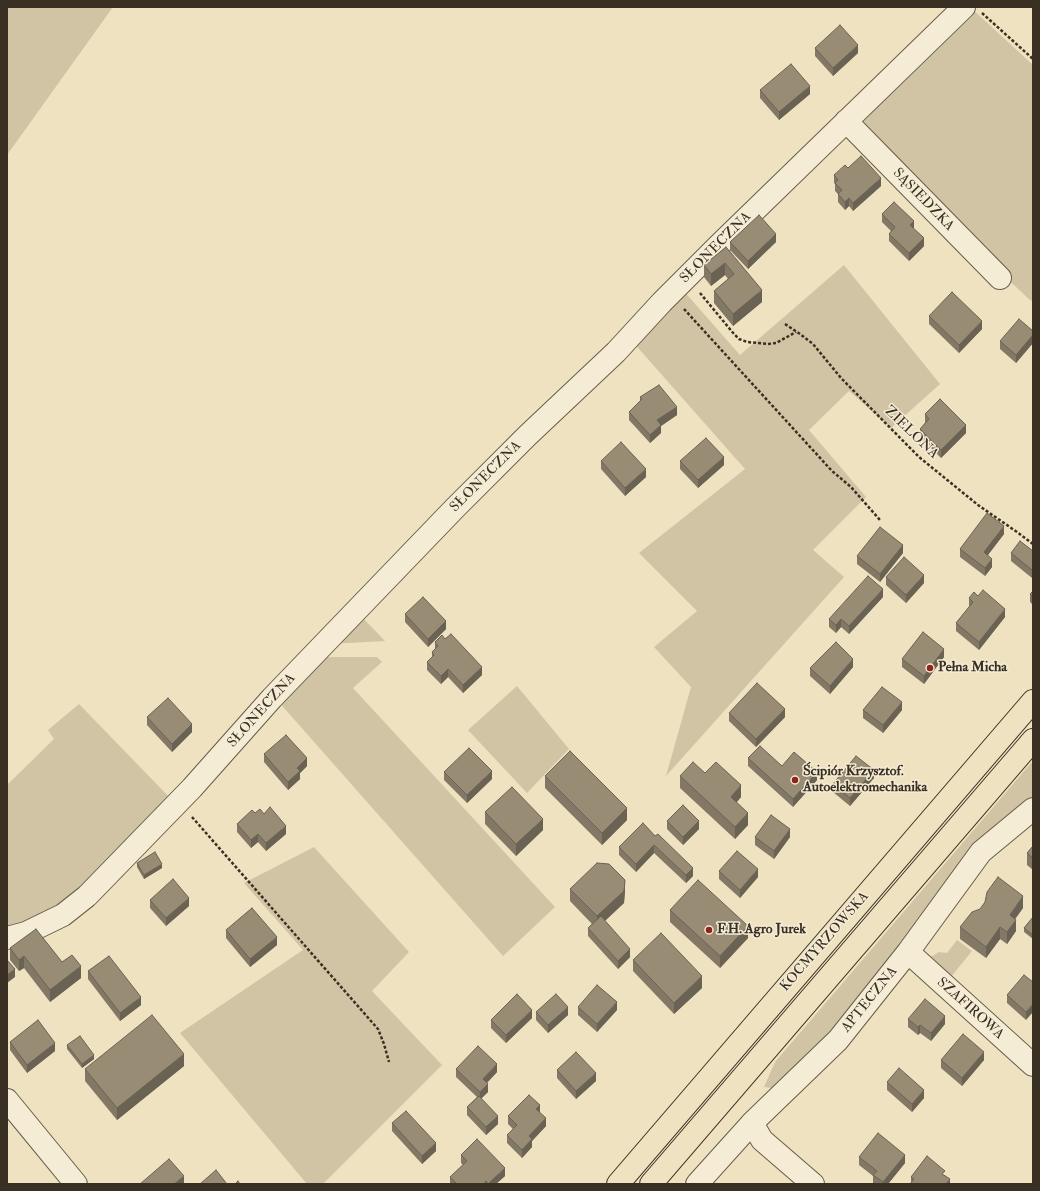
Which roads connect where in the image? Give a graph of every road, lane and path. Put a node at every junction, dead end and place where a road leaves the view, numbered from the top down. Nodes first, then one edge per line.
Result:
1 (973, 10) edge
2 (1033, 59) edge
3 (846, 121) junction
4 (686, 277) junction
5 (1000, 278) dead end
6 (670, 294) junction
7 (785, 324) dead end
8 (796, 332) junction
9 (880, 520) dead end
10 (1033, 544) edge
11 (1033, 701) edge
12 (1032, 743) edge
13 (178, 802) junction
14 (1033, 809) edge
15 (7, 938) edge
16 (908, 952) junction
17 (389, 1062) dead end
18 (1033, 1065) edge
19 (7, 1100) edge
20 (752, 1124) junction
21 (76, 1184) edge
22 (618, 1184) edge
23 (651, 1184) edge
24 (697, 1184) edge
25 (813, 1184) edge

1 - 2 path
1 - 3 street, SŁONECZNA
3 - 4 street, SŁONECZNA
3 - 5 street, SĄSIEDZKA
4 - 6 street, SŁONECZNA
4 - 8 path
6 - 9 path
6 - 13 street, SŁONECZNA
7 - 8 path, ZIELONA
8 - 10 path, ZIELONA
11 - 22 main road, KOCMYRZOWSKA
12 - 23 main road, KOCMYRZOWSKA
13 - 15 street, SŁONECZNA
13 - 17 path
14 - 16 street, APTECZNA
16 - 18 street, SZAFIROWA
16 - 20 street, APTECZNA
19 - 21 street
20 - 24 street, APTECZNA
20 - 25 street

